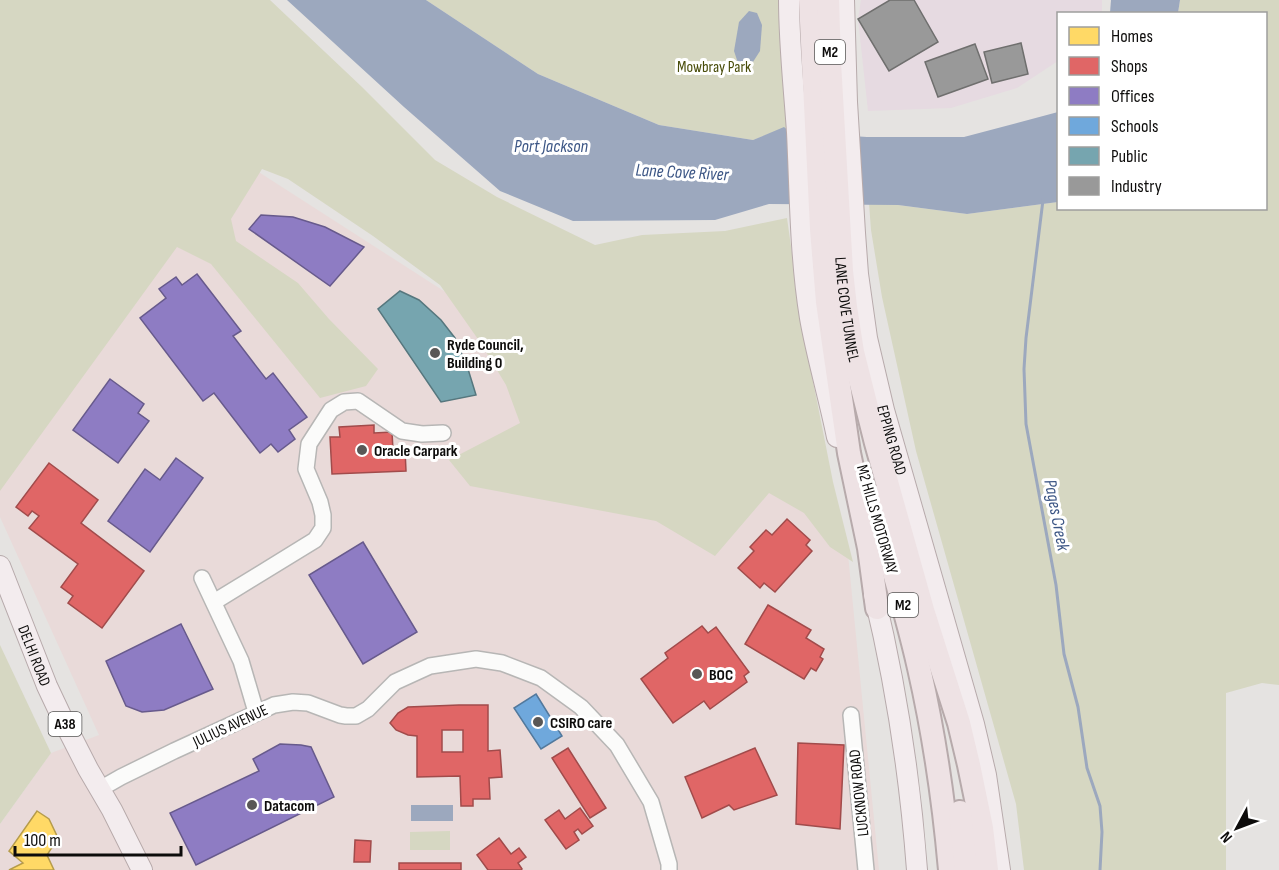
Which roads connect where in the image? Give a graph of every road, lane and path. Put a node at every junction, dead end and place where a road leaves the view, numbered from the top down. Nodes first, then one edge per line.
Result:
1 (789, 0) edge
2 (810, 0) edge
3 (828, 0) edge
4 (844, 0) edge
5 (832, 103) junction
6 (839, 229) junction
7 (833, 345) junction
8 (443, 433) dead end
9 (0, 566) edge
10 (201, 578) dead end
11 (214, 602) junction
12 (877, 608) junction
13 (923, 610) junction
14 (256, 712) junction
15 (851, 715) dead end
16 (100, 789) junction
17 (142, 870) edge
18 (669, 870) edge
19 (866, 870) edge
20 (917, 870) edge
21 (951, 870) edge
22 (966, 870) edge
23 (987, 870) edge
24 (1000, 870) edge

1 - 12 main road
2 - 5 highway, LANE COVE TUNNEL / M2
3 - 5 highway, LANE COVE TUNNEL / M2
4 - 5 main road
5 - 6 highway, LANE COVE TUNNEL / M2
6 - 7 highway, LANE COVE TUNNEL / M2
6 - 13 highway, LANE COVE TUNNEL / M2
6 - 24 main road, EPPING ROAD
7 - 12 highway, M2
7 - 21 highway, M2 HILLS MOTORWAY / M2
8 - 11 street
9 - 16 main road, DELHI ROAD / A38
10 - 11 street
11 - 14 street
12 - 20 main road
13 - 22 highway, M2
13 - 23 highway, M2
14 - 16 street, JULIUS AVENUE
14 - 18 street, JULIUS AVENUE
15 - 19 street, LUCKNOW ROAD
16 - 17 main road, DELHI ROAD / A38

